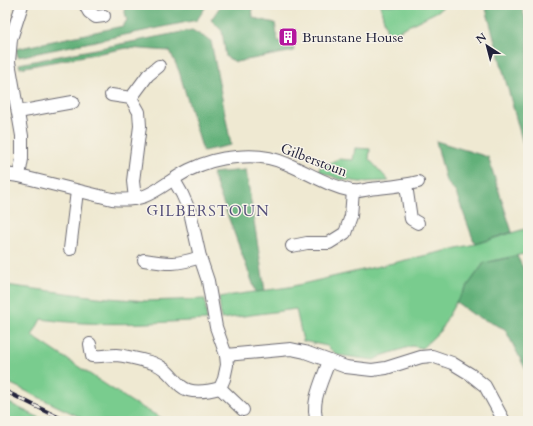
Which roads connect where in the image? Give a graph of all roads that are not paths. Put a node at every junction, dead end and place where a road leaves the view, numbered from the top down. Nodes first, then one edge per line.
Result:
1 (22, 5) edge
2 (85, 5) edge
3 (104, 16) dead end
4 (159, 66) dead end
5 (111, 95) dead end
6 (10, 97) edge
7 (131, 98) junction
8 (73, 102) dead end
9 (18, 112) junction
10 (5, 174) edge
11 (19, 176) junction
12 (174, 180) junction
13 (418, 182) dead end
14 (406, 185) junction
15 (77, 191) junction
16 (353, 191) junction
17 (135, 199) junction
18 (411, 222) dead end
19 (292, 246) dead end
20 (70, 249) dead end
21 (200, 258) junction
22 (144, 260) dead end
23 (90, 344) dead end
24 (226, 355) junction
25 (329, 361) junction
26 (220, 388) junction
27 (243, 410) dead end
28 (317, 421) edge
29 (504, 421) edge

1 - 6 street
2 - 3 street
4 - 7 street
5 - 7 street
6 - 9 street
7 - 17 street
8 - 9 street
9 - 11 street
10 - 11 street, Gilberstoun
11 - 15 street, Gilberstoun
12 - 16 street, Gilberstoun
12 - 17 street, Gilberstoun
12 - 21 street
13 - 14 street, Gilberstoun
14 - 16 street, Gilberstoun
14 - 18 street
15 - 17 street, Gilberstoun
15 - 20 street
16 - 19 street, Gilberstoun
21 - 22 street
21 - 24 street
23 - 26 street
24 - 25 street
24 - 26 street
25 - 28 street
25 - 29 street
26 - 27 street

